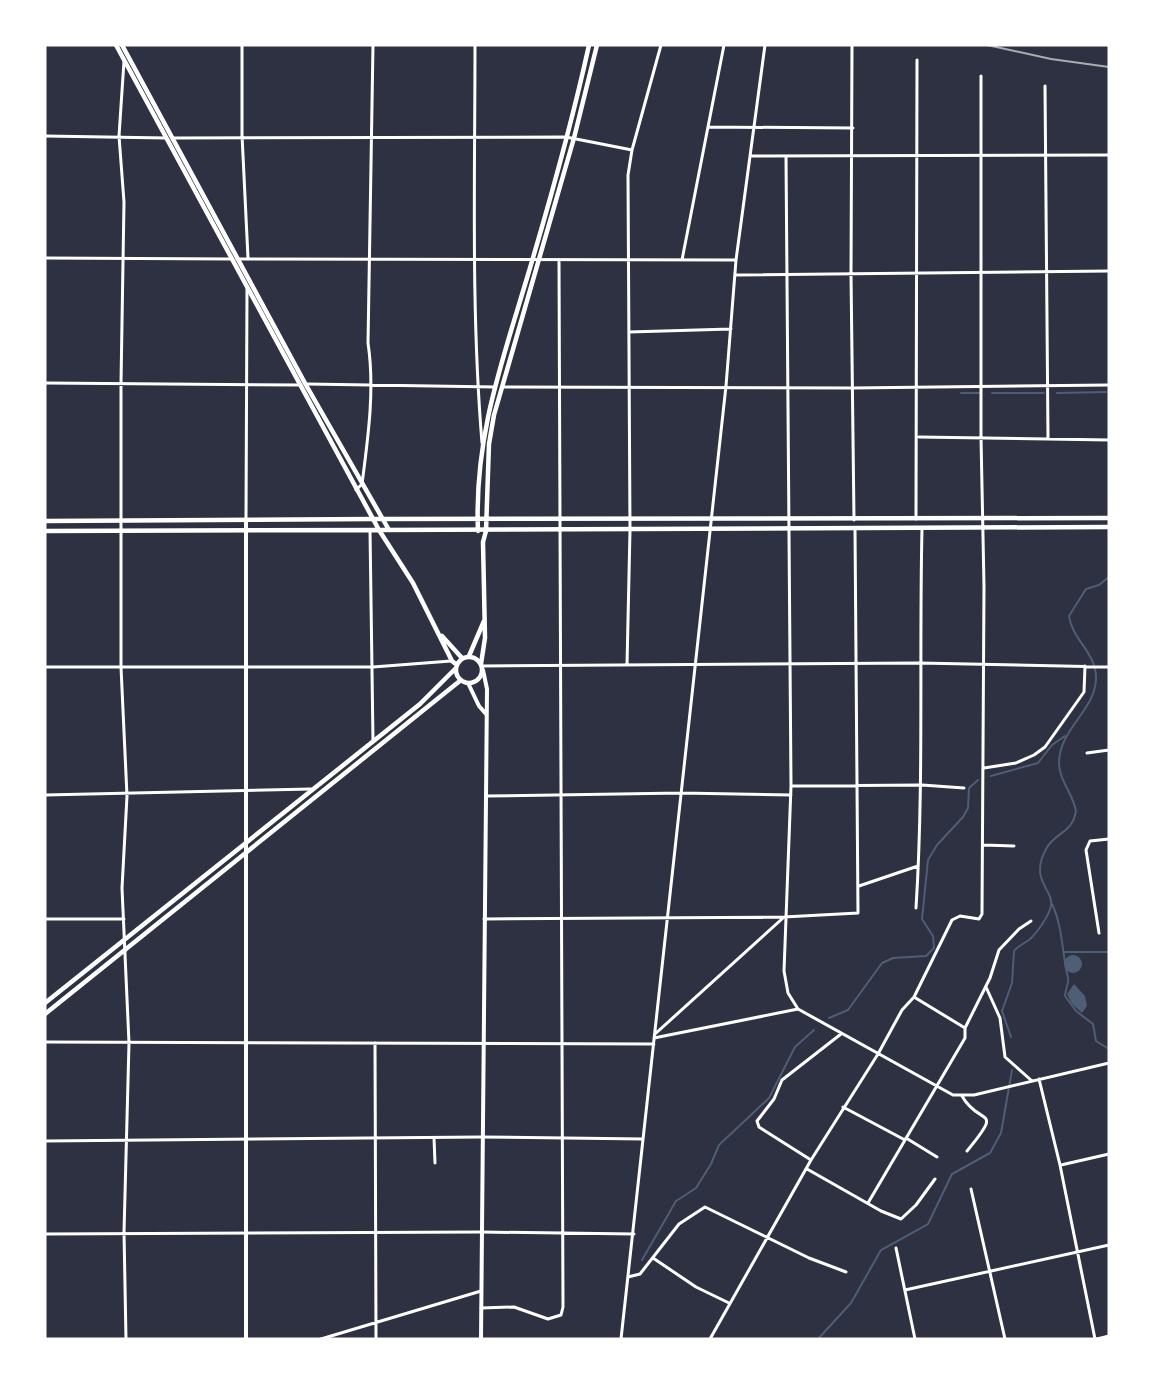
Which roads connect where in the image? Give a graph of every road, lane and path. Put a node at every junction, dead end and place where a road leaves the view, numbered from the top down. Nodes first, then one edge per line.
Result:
1 (116, 45) edge
2 (242, 45) edge
3 (373, 45) edge
4 (475, 45) edge
5 (590, 45) edge
6 (597, 45) edge
7 (662, 45) edge
8 (724, 45) edge
9 (765, 45) edge
10 (852, 45) edge
11 (123, 47) edge
12 (917, 60) dead end
13 (124, 62) junction
14 (981, 76) dead end
15 (1046, 86) dead end
16 (708, 127) junction
17 (754, 127) junction
18 (853, 128) junction
19 (242, 135) junction
20 (45, 136) edge
21 (119, 136) junction
22 (475, 136) junction
23 (372, 137) junction
24 (566, 137) junction
25 (166, 138) junction
26 (172, 138) junction
27 (574, 138) junction
28 (632, 150) junction
29 (1109, 155) edge
30 (750, 156) junction
31 (786, 156) junction
32 (982, 156) junction
33 (1046, 156) junction
34 (852, 157) junction
35 (918, 157) junction
36 (45, 258) edge
37 (248, 258) junction
38 (124, 259) junction
39 (234, 259) junction
40 (371, 259) junction
41 (475, 259) junction
42 (627, 259) junction
43 (532, 260) junction
44 (539, 260) junction
45 (559, 260) junction
46 (682, 260) junction
47 (736, 260) junction
48 (1109, 271) edge
49 (982, 272) junction
50 (1049, 272) junction
51 (918, 273) junction
52 (851, 274) junction
53 (735, 275) junction
54 (247, 276) junction
55 (787, 276) junction
56 (247, 288) junction
57 (731, 329) junction
58 (629, 332) junction
59 (45, 383) edge
60 (121, 383) junction
61 (245, 383) junction
62 (369, 383) junction
63 (306, 384) junction
64 (982, 384) junction
65 (299, 385) junction
66 (1048, 385) junction
67 (1109, 385) edge
68 (477, 386) junction
69 (630, 386) junction
70 (726, 386) junction
71 (495, 387) junction
72 (502, 387) junction
73 (559, 387) junction
74 (917, 387) junction
75 (789, 388) junction
76 (853, 388) junction
77 (919, 437) junction
78 (981, 437) junction
79 (1048, 438) junction
80 (1109, 440) edge
81 (482, 443) junction
82 (362, 484) junction
83 (357, 490) junction
84 (1109, 518) edge
85 (373, 519) junction
86 (382, 519) junction
87 (477, 519) junction
88 (485, 519) junction
89 (562, 519) junction
90 (630, 519) junction
91 (916, 519) junction
92 (123, 520) junction
93 (246, 520) junction
94 (711, 520) junction
95 (789, 520) junction
96 (854, 520) junction
97 (982, 520) junction
98 (45, 521) edge
99 (1109, 527) edge
100 (245, 529) junction
101 (855, 529) junction
102 (922, 529) junction
103 (982, 529) junction
104 (123, 530) junction
105 (370, 530) junction
106 (379, 530) junction
107 (389, 530) junction
108 (562, 530) junction
109 (630, 530) junction
110 (710, 530) junction
111 (789, 530) junction
112 (45, 531) edge
113 (478, 531) junction
114 (486, 531) junction
115 (483, 542) junction
116 (390, 543) junction
117 (485, 619) junction
118 (442, 636) junction
119 (469, 656) junction
120 (462, 658) junction
121 (855, 663) junction
122 (919, 663) junction
123 (982, 663) junction
124 (455, 664) junction
125 (627, 665) junction
126 (789, 665) junction
127 (694, 666) junction
128 (1085, 666) junction
129 (45, 667) edge
130 (122, 667) junction
131 (373, 667) junction
132 (482, 667) junction
133 (561, 667) junction
134 (1109, 667) edge
135 (244, 668) junction
136 (461, 680) junction
137 (468, 683) junction
138 (486, 714) junction
139 (373, 741) junction
140 (1109, 750) edge
141 (1087, 753) dead end
142 (983, 768) junction
143 (858, 785) junction
144 (922, 785) junction
145 (791, 786) junction
146 (964, 788) dead end
147 (311, 789) junction
148 (248, 791) junction
149 (562, 793) junction
150 (681, 793) junction
151 (45, 795) edge
152 (790, 795) junction
153 (127, 796) junction
154 (486, 796) junction
155 (1109, 839) edge
156 (247, 841) junction
157 (983, 845) junction
158 (1014, 846) dead end
159 (247, 852) junction
160 (918, 866) junction
161 (859, 886) junction
162 (916, 908) dead end
163 (784, 917) junction
164 (668, 918) junction
165 (45, 919) edge
166 (124, 919) junction
167 (484, 919) junction
168 (562, 919) junction
169 (1031, 921) dead end
170 (1099, 933) dead end
171 (125, 939) junction
172 (125, 950) junction
173 (986, 987) junction
174 (914, 997) junction
175 (45, 1003) edge
176 (798, 1009) junction
177 (45, 1014) edge
178 (965, 1028) junction
179 (841, 1034) junction
180 (655, 1036) junction
181 (247, 1041) junction
182 (45, 1042) edge
183 (129, 1043) junction
184 (375, 1043) junction
185 (483, 1043) junction
186 (654, 1044) junction
187 (561, 1045) junction
188 (878, 1054) junction
189 (1109, 1063) edge
190 (1039, 1080) junction
191 (1032, 1081) junction
192 (936, 1087) junction
193 (962, 1096) junction
194 (843, 1107) junction
195 (481, 1137) junction
196 (376, 1138) junction
197 (434, 1138) junction
198 (247, 1139) junction
199 (562, 1139) junction
200 (644, 1139) junction
201 (906, 1139) junction
202 (45, 1141) edge
203 (128, 1141) junction
204 (967, 1152) dead end
205 (1109, 1154) edge
206 (937, 1157) dead end
207 (811, 1160) junction
208 (435, 1163) dead end
209 (1060, 1165) junction
210 (807, 1168) junction
211 (935, 1179) dead end
212 (971, 1189) dead end
213 (868, 1203) junction
214 (124, 1232) junction
215 (375, 1232) junction
216 (481, 1232) junction
217 (561, 1232) junction
218 (45, 1234) edge
219 (247, 1234) junction
220 (634, 1234) junction
221 (769, 1237) junction
222 (1109, 1245) edge
223 (896, 1248) dead end
224 (1076, 1252) junction
225 (653, 1258) junction
226 (991, 1271) junction
227 (846, 1272) dead end
228 (628, 1277) junction
229 (905, 1290) junction
230 (482, 1291) junction
231 (729, 1303) junction
232 (481, 1308) junction
233 (376, 1322) junction
234 (1109, 1336) edge
235 (126, 1339) edge
236 (246, 1339) edge
237 (321, 1339) edge
238 (376, 1339) edge
239 (481, 1339) edge
240 (621, 1339) edge
241 (710, 1339) edge
242 (915, 1339) edge
243 (1005, 1339) edge
244 (1096, 1339) edge

1 - 13 main road
2 - 19 street
3 - 23 street
4 - 22 street
5 - 24 main road
6 - 27 main road
7 - 28 street
8 - 16 street
9 - 17 street
10 - 18 street
11 - 13 street
11 - 26 main road
12 - 35 street
13 - 21 street
13 - 25 main road
14 - 32 street
15 - 33 street
16 - 17 street
16 - 46 street
17 - 18 street
17 - 30 street
18 - 34 street
19 - 23 street
19 - 26 street
19 - 37 street
20 - 21 street
21 - 25 street
21 - 38 street
22 - 23 street
22 - 24 street
22 - 41 street
23 - 40 street
24 - 27 street
24 - 43 main road
25 - 26 street
25 - 39 main road
26 - 39 main road
27 - 28 street
27 - 44 main road
28 - 42 street
29 - 33 street
30 - 31 street
30 - 47 street
31 - 34 street
31 - 55 street
32 - 33 street
32 - 35 street
32 - 49 street
33 - 50 street
34 - 35 street
34 - 52 street
35 - 51 street
36 - 38 street
37 - 39 street
37 - 40 street
38 - 39 street
38 - 60 street
39 - 54 main road
39 - 56 main road
40 - 41 street
40 - 62 street
41 - 43 street
41 - 68 street
42 - 45 street
42 - 46 street
42 - 58 street
43 - 44 street
43 - 71 main road
44 - 45 street
44 - 72 main road
45 - 73 street
46 - 47 street
47 - 53 street
48 - 50 street
49 - 50 street
49 - 51 street
49 - 64 street
50 - 66 street
51 - 52 street
51 - 74 street
52 - 55 street
52 - 76 street
53 - 55 street
53 - 57 street
54 - 56 street
54 - 63 main road
55 - 75 street
56 - 61 street
56 - 65 main road
57 - 58 street
57 - 70 street
58 - 69 street
59 - 60 street
60 - 61 street
60 - 92 street
61 - 65 street
61 - 93 street
62 - 63 street
62 - 68 street
62 - 82 street
63 - 65 street
63 - 82 main road
64 - 66 street
64 - 74 street
64 - 78 street
65 - 83 main road
66 - 67 street
66 - 79 street
68 - 71 street
68 - 81 street
69 - 70 street
69 - 73 street
69 - 90 street
70 - 75 street
70 - 94 street
71 - 72 street
71 - 81 main road
72 - 73 street
72 - 88 main road
73 - 89 street
74 - 76 street
74 - 77 street
75 - 76 street
75 - 95 street
76 - 96 street
77 - 78 street
77 - 91 street
78 - 79 street
78 - 97 street
79 - 80 street
81 - 87 main road
82 - 83 street
82 - 86 main road
83 - 85 main road
84 - 97 main road
85 - 86 main road
85 - 93 main road
85 - 106 main road
86 - 87 main road
86 - 107 main road
87 - 88 main road
87 - 113 main road
88 - 89 main road
88 - 114 main road
89 - 90 main road
89 - 108 street
90 - 94 main road
90 - 109 street
91 - 96 main road
91 - 97 main road
92 - 93 main road
92 - 98 main road
92 - 104 street
93 - 100 street
94 - 95 main road
94 - 110 street
95 - 96 main road
95 - 111 street
97 - 103 street
99 - 103 main road
100 - 104 main road
100 - 105 main road
100 - 135 street
101 - 102 main road
101 - 111 main road
101 - 121 street
102 - 103 main road
102 - 122 street
103 - 123 street
104 - 112 main road
104 - 130 street
105 - 106 main road
105 - 131 street
106 - 107 main road
106 - 116 main road
107 - 113 main road
107 - 116 main road
108 - 109 main road
108 - 114 main road
108 - 133 street
109 - 110 main road
109 - 125 street
110 - 111 main road
110 - 127 street
111 - 126 street
113 - 114 main road
113 - 115 main road
114 - 115 main road
115 - 117 main road
116 - 118 main road
117 - 119 main road
117 - 132 main road
118 - 120 main road
118 - 124 main road
119 - 120 main road
119 - 132 main road
120 - 124 main road
121 - 122 street
121 - 126 street
121 - 143 street
122 - 123 street
122 - 144 street
123 - 128 street
123 - 142 street
124 - 131 street
124 - 136 main road
124 - 139 main road
125 - 127 street
125 - 133 street
126 - 127 street
126 - 145 street
127 - 150 street
128 - 134 street
128 - 142 street
129 - 130 street
130 - 135 street
130 - 153 street
131 - 135 street
131 - 139 street
132 - 133 street
132 - 137 main road
132 - 138 street
133 - 149 street
135 - 148 street
136 - 137 main road
136 - 159 main road
137 - 138 street
138 - 154 street
139 - 147 main road
140 - 141 street
142 - 157 street
143 - 144 street
143 - 145 street
143 - 161 street
144 - 146 street
144 - 160 street
145 - 152 street
147 - 148 street
147 - 156 main road
148 - 153 street
148 - 156 street
149 - 150 street
149 - 154 street
149 - 168 street
150 - 152 street
150 - 164 street
151 - 153 street
152 - 163 street
153 - 166 street
154 - 167 street
155 - 170 street
156 - 159 street
156 - 171 main road
157 - 158 street
157 - 174 street
159 - 172 main road
159 - 181 street
160 - 161 street
160 - 162 street
161 - 163 street
163 - 164 street
163 - 176 street
163 - 180 street
164 - 168 street
164 - 180 street
165 - 166 street
166 - 171 street
167 - 168 street
167 - 185 street
168 - 187 street
169 - 173 street
171 - 172 street
171 - 175 main road
172 - 177 main road
172 - 183 street
173 - 178 street
173 - 191 street
174 - 178 street
174 - 188 street
176 - 179 street
176 - 180 street
178 - 192 street
179 - 188 street
179 - 207 street
180 - 186 street
181 - 183 street
181 - 184 street
181 - 198 street
182 - 183 street
183 - 203 street
184 - 185 street
184 - 196 street
185 - 187 street
185 - 195 street
186 - 187 street
186 - 200 street
187 - 199 street
188 - 192 street
188 - 194 street
189 - 190 street
190 - 191 street
190 - 209 street
191 - 193 street
192 - 193 street
192 - 201 street
193 - 204 street
194 - 201 street
194 - 207 street
195 - 197 street
195 - 199 street
195 - 216 street
196 - 197 street
196 - 198 street
196 - 215 street
197 - 208 street
198 - 203 street
198 - 219 street
199 - 200 street
199 - 217 street
200 - 220 street
201 - 206 street
201 - 213 street
202 - 203 street
203 - 214 street
205 - 209 street
207 - 210 street
209 - 224 street
210 - 213 street
210 - 221 street
211 - 213 street
212 - 226 street
214 - 218 street
214 - 219 street
214 - 235 street
215 - 216 street
215 - 219 street
215 - 233 street
216 - 217 street
216 - 230 street
217 - 220 street
217 - 232 street
219 - 236 street
220 - 228 street
221 - 225 street
221 - 227 street
221 - 231 street
222 - 224 street
223 - 229 street
224 - 226 street
224 - 244 street
225 - 228 street
225 - 231 street
226 - 229 street
226 - 243 street
228 - 240 street
229 - 242 street
230 - 232 street
230 - 233 street
231 - 241 street
232 - 239 street
233 - 237 street
233 - 238 street
234 - 244 street

